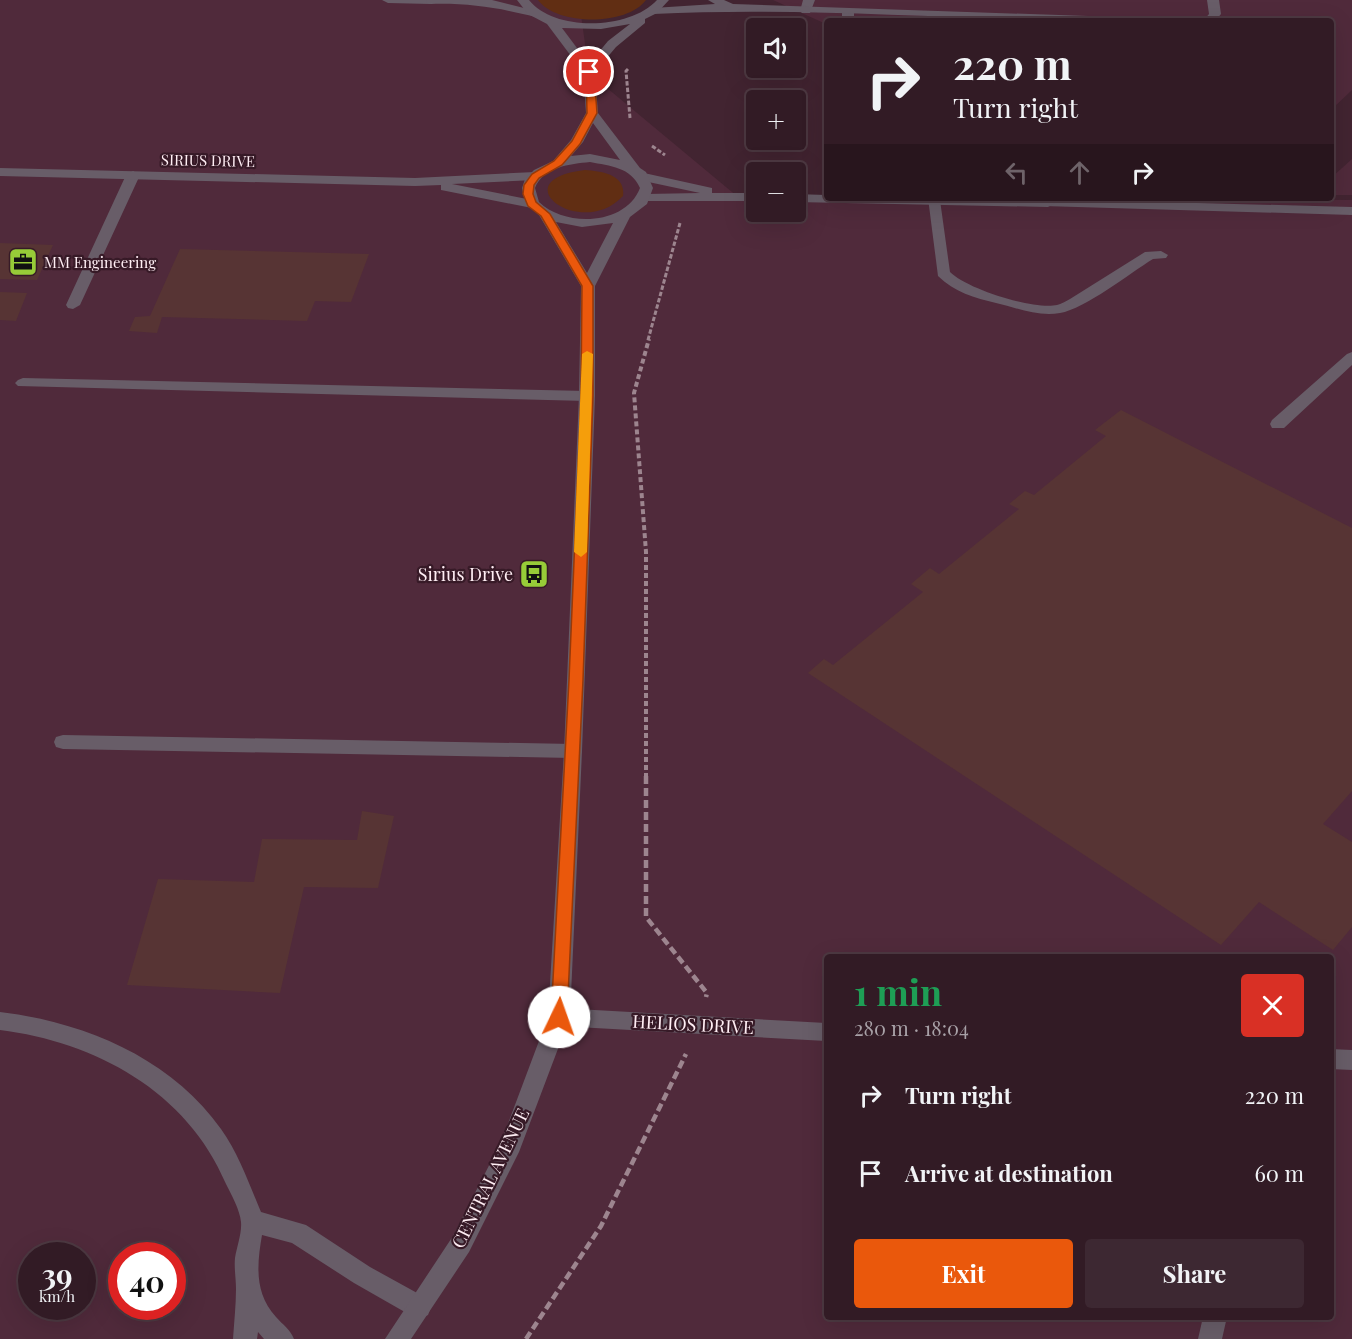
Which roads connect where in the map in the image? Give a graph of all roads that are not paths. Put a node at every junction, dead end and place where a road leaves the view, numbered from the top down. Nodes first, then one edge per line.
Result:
1 (388, 0) edge
2 (467, 0) edge
3 (523, 0) edge
4 (663, 0) edge
5 (714, 0) edge
6 (1213, 0) edge
7 (430, 1) edge
8 (808, 6) edge
9 (731, 7) junction
10 (651, 13) junction
11 (536, 14) junction
12 (848, 17) edge
13 (920, 18) edge
14 (1212, 18) edge
15 (552, 22) junction
16 (589, 72) junction
17 (592, 113) junction
18 (558, 163) junction
19 (633, 168) junction
20 (0, 172) edge
21 (133, 175) junction
22 (535, 176) junction
23 (644, 177) junction
24 (415, 182) junction
25 (685, 193) junction
26 (746, 197) edge
27 (646, 198) junction
28 (806, 198) edge
29 (824, 198) edge
30 (933, 201) edge
31 (990, 201) edge
32 (532, 204) junction
33 (1352, 211) edge
34 (545, 214) junction
35 (624, 216) junction
36 (1161, 255) dead end
37 (588, 286) junction
38 (73, 304) dead end
39 (1352, 357) edge
40 (23, 383) dead end
41 (587, 396) junction
42 (1278, 424) dead end
43 (63, 742) dead end
44 (573, 751) junction
45 (559, 1017) junction
46 (0, 1021) edge
47 (824, 1032) edge
48 (1334, 1059) edge
49 (1352, 1060) edge
50 (253, 1221) junction
51 (247, 1293) junction
52 (419, 1307) junction
53 (1214, 1320) edge
54 (245, 1339) edge
55 (282, 1339) edge
56 (397, 1339) edge
57 (1210, 1339) edge

1 - 7 street
2 - 7 street
2 - 11 street
3 - 11 street
4 - 10 street
5 - 9 street
6 - 14 street
8 - 9 street
8 - 12 street
9 - 10 street
10 - 15 street
10 - 16 street
11 - 15 street
12 - 13 street
15 - 16 street
16 - 17 street
17 - 18 street
17 - 19 street
18 - 19 street
18 - 22 street
19 - 23 street
20 - 21 street, SIRIUS DRIVE
21 - 24 street, SIRIUS DRIVE
21 - 38 street
22 - 24 street, SIRIUS DRIVE
22 - 32 street
23 - 25 street
23 - 27 street
24 - 32 street, SIRIUS DRIVE
25 - 26 street
25 - 27 street
27 - 35 street
28 - 29 street
30 - 36 street
31 - 33 street
32 - 34 street
34 - 35 street
34 - 37 street
35 - 37 street, CENTRAL AVENUE
37 - 41 street, CENTRAL AVENUE
39 - 42 street
40 - 41 street
41 - 44 street, CENTRAL AVENUE
43 - 44 street
44 - 45 street, CENTRAL AVENUE
45 - 47 street, HELIOS DRIVE
45 - 52 street, CENTRAL AVENUE
46 - 50 street
48 - 49 street
50 - 51 street
50 - 52 street
51 - 54 street
51 - 55 street
52 - 56 street, CENTRAL AVENUE
53 - 57 street

